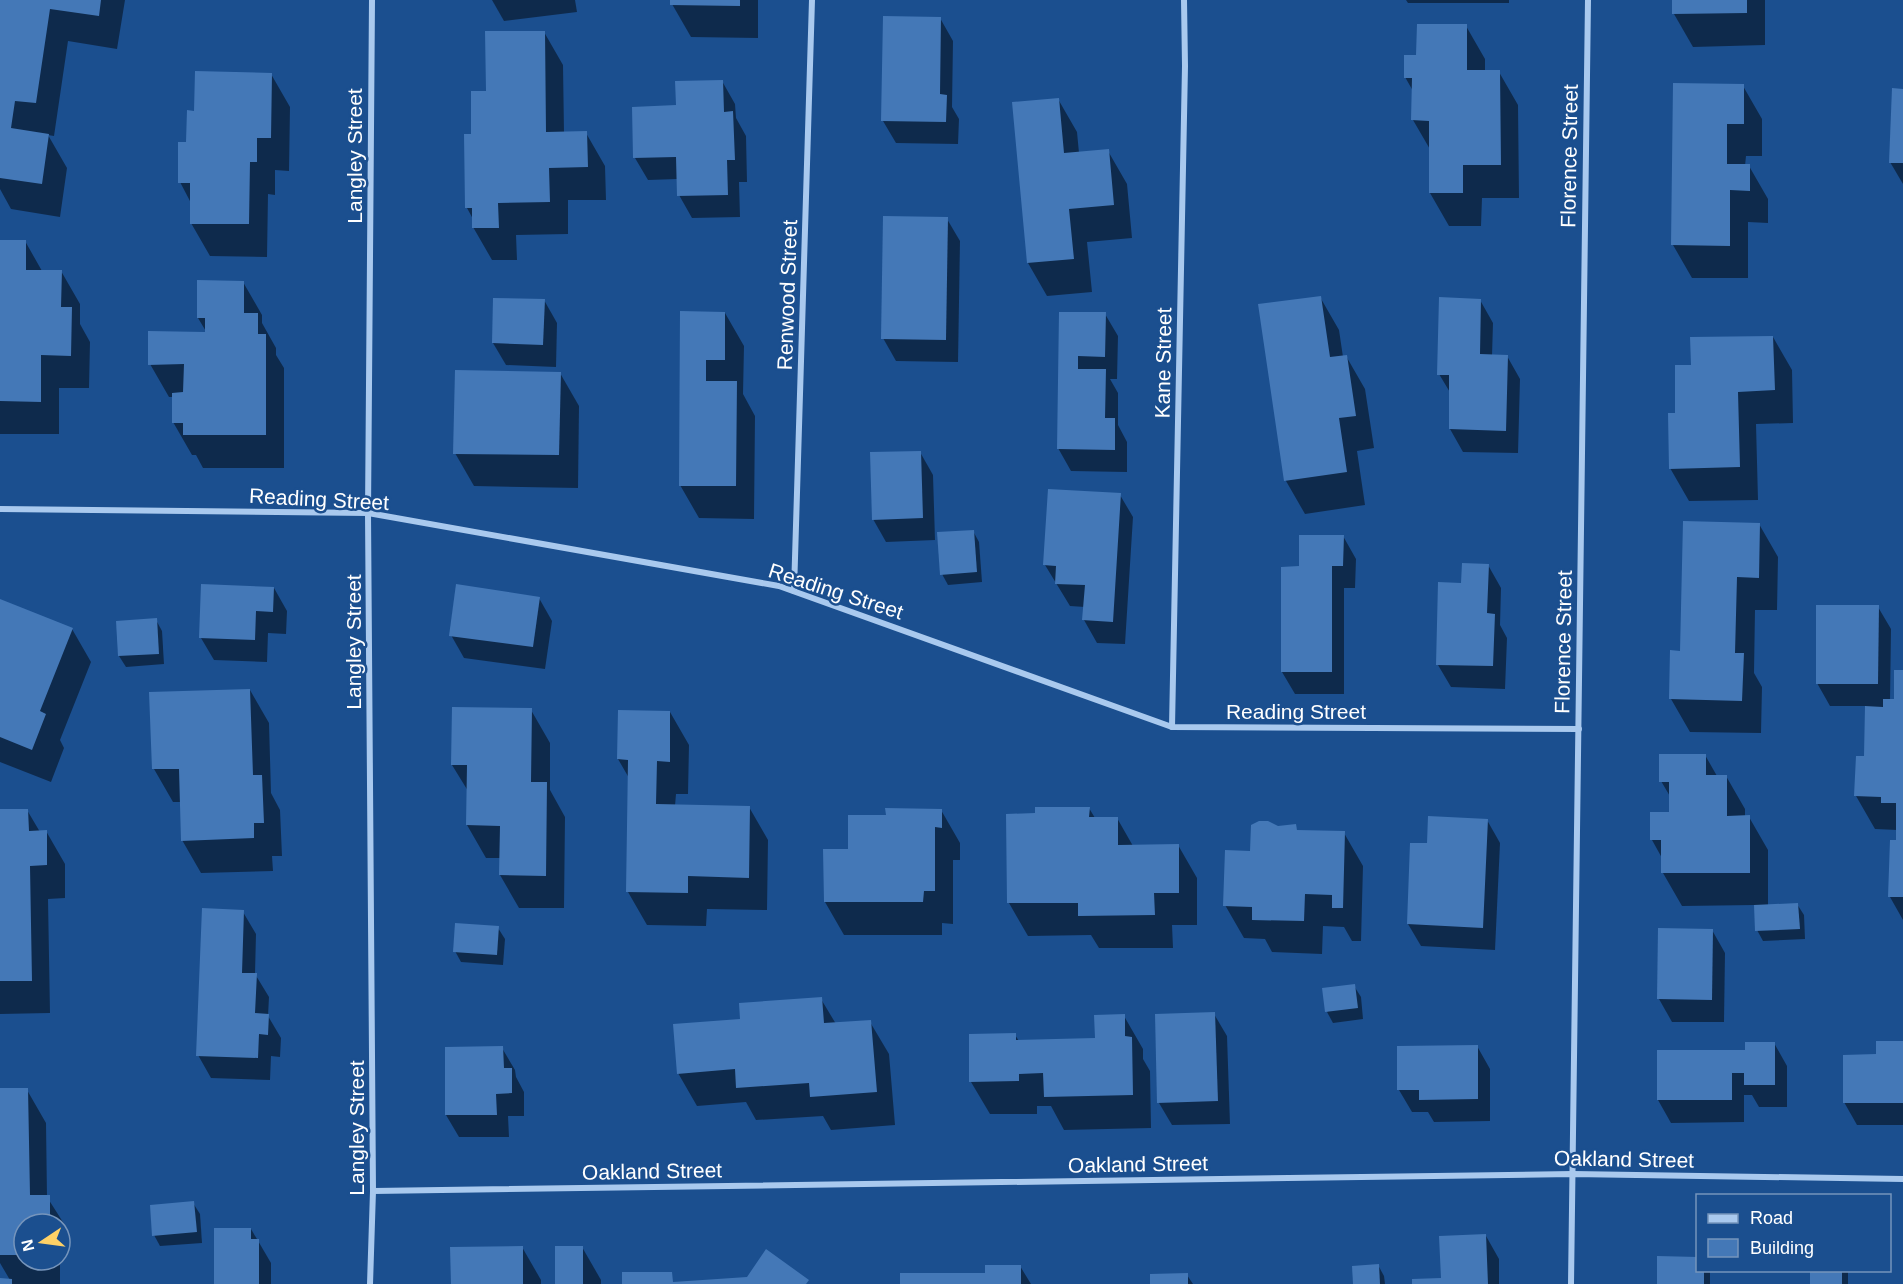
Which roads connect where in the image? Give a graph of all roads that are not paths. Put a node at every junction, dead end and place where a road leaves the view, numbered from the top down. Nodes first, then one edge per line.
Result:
1 (372, 0) edge
2 (812, 0) edge
3 (1184, 0) edge
4 (1588, 0) edge
5 (0, 509) edge
6 (368, 513) junction
7 (794, 591) junction
8 (1172, 727) junction
9 (1579, 729) junction
10 (1573, 1174) junction
11 (1903, 1179) edge
12 (373, 1191) junction
13 (370, 1284) edge
14 (1571, 1284) edge

1 - 6 street, Langley Street
2 - 7 street, Renwood Street
3 - 8 street, Kane Street
4 - 9 street, Florence Street
5 - 6 street, Reading Street
6 - 7 street, Reading Street
6 - 12 street, Langley Street
7 - 8 street, Reading Street
8 - 9 street, Reading Street
9 - 10 street, Florence Street
10 - 11 street, Oakland Street
10 - 12 street, Oakland Street
10 - 14 street, Florence Street
12 - 13 street, Langley Street

